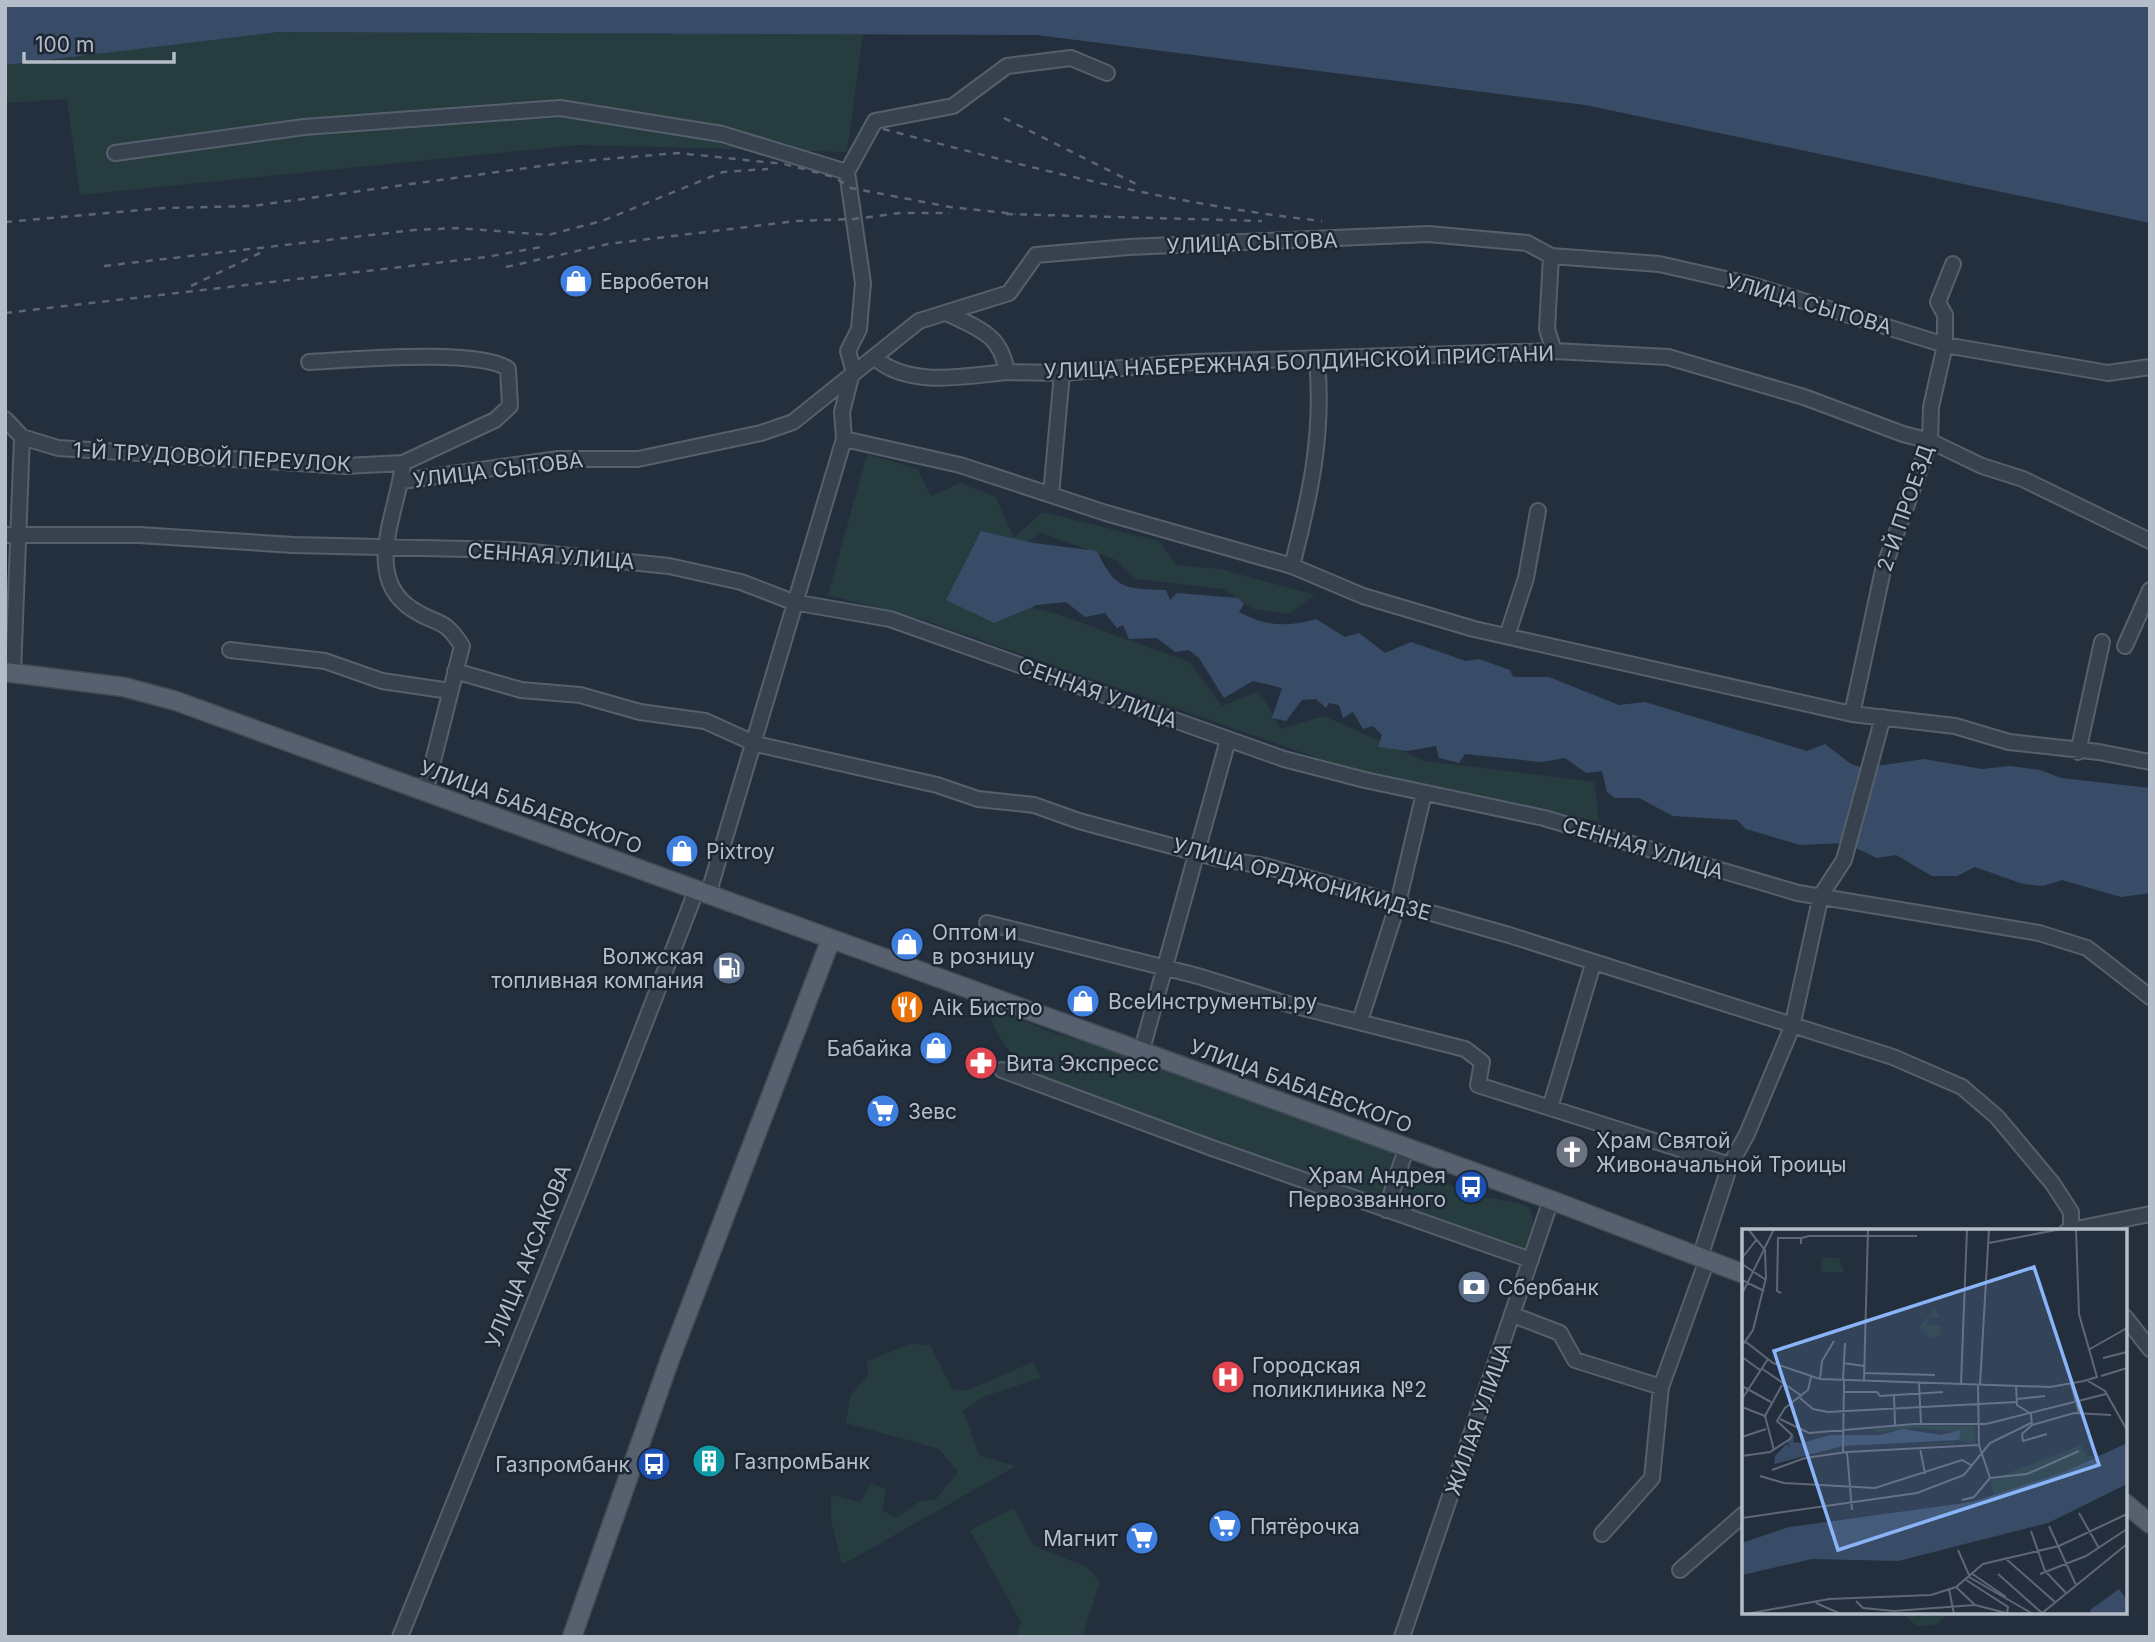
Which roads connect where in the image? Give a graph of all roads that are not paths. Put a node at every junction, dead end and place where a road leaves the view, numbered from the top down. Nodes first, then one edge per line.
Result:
1 (1107, 73) dead end
2 (116, 153) dead end
3 (848, 172) junction
4 (1551, 256) junction
5 (1953, 264) dead end
6 (947, 313) junction
7 (1945, 345) junction
8 (1554, 351) junction
9 (875, 358) junction
10 (1317, 360) junction
11 (309, 362) dead end
12 (2150, 367) edge
13 (1007, 372) junction
14 (1062, 373) junction
15 (853, 376) junction
16 (5, 419) edge
17 (22, 438) junction
18 (844, 439) junction
19 (1930, 441) junction
20 (403, 463) junction
21 (402, 481) junction
22 (1051, 495) junction
23 (1538, 511) dead end
24 (11, 535) edge
25 (2150, 541) edge
26 (384, 548) junction
27 (1292, 566) junction
28 (2150, 590) edge
29 (793, 602) junction
30 (1507, 636) junction
31 (2102, 642) dead end
32 (2125, 646) dead end
33 (230, 650) dead end
34 (456, 671) junction
35 (9, 672) edge
36 (450, 691) junction
37 (1852, 713) junction
38 (1883, 717) junction
39 (1228, 740) junction
40 (756, 744) junction
41 (2078, 752) junction
42 (2150, 762) edge
43 (425, 793) junction
44 (1424, 793) junction
45 (1195, 852) junction
46 (702, 893) junction
47 (1821, 895) junction
48 (1398, 903) junction
49 (987, 923) dead end
50 (831, 939) junction
51 (1593, 964) junction
52 (1166, 968) junction
53 (2150, 997) edge
54 (1360, 1021) junction
55 (1791, 1027) junction
56 (1141, 1053) junction
57 (1002, 1070) dead end
58 (1550, 1108) junction
59 (1406, 1149) junction
60 (1730, 1164) junction
61 (1551, 1200) junction
62 (1386, 1210) junction
63 (2150, 1214) edge
64 (2069, 1229) edge
65 (1703, 1258) junction
66 (1531, 1260) junction
67 (1742, 1273) edge
68 (1513, 1315) junction
69 (2127, 1320) edge
70 (2150, 1349) edge
71 (1661, 1387) junction
72 (2127, 1505) edge
73 (1742, 1516) edge
74 (2150, 1524) edge
75 (1602, 1534) dead end
76 (1680, 1570) dead end
77 (400, 1637) edge
78 (572, 1637) edge
79 (1402, 1637) edge

1 - 3 street
2 - 3 street
3 - 15 street, УЛИЦА АКСАКОВА
4 - 6 street, УЛИЦА СЫТОВА
4 - 7 street, УЛИЦА СЫТОВА
4 - 8 street
5 - 7 street, 2-Й ПРОЕЗД
6 - 9 street, УЛИЦА СЫТОВА
6 - 13 street
7 - 12 street, УЛИЦА СЫТОВА
7 - 19 street, 2-Й ПРОЕЗД
8 - 10 street, УЛИЦА НАБЕРЕЖНАЯ БОЛДИНСКОЙ ПРИСТАНИ
8 - 19 street, УЛИЦА НАБЕРЕЖНАЯ БОЛДИНСКОЙ ПРИСТАНИ
9 - 13 street, УЛИЦА НАБЕРЕЖНАЯ БОЛДИНСКОЙ ПРИСТАНИ
9 - 15 street, УЛИЦА СЫТОВА
10 - 14 street, УЛИЦА НАБЕРЕЖНАЯ БОЛДИНСКОЙ ПРИСТАНИ
10 - 27 street
11 - 20 street
13 - 14 street, УЛИЦА НАБЕРЕЖНАЯ БОЛДИНСКОЙ ПРИСТАНИ
14 - 22 street
15 - 18 street, УЛИЦА АКСАКОВА
15 - 21 street, УЛИЦА СЫТОВА
16 - 17 street
17 - 20 street, 1-Й ТРУДОВОЙ ПЕРЕУЛОК
17 - 24 street
18 - 22 street
18 - 29 street, УЛИЦА АКСАКОВА
19 - 25 street, УЛИЦА НАБЕРЕЖНАЯ БОЛДИНСКОЙ ПРИСТАНИ
19 - 37 street, 2-Й ПРОЕЗД
20 - 21 street
21 - 26 street
22 - 27 street
23 - 30 street
24 - 26 street, СЕННАЯ УЛИЦА
24 - 35 street
26 - 29 street, СЕННАЯ УЛИЦА
26 - 34 street
27 - 30 street
28 - 32 street
29 - 39 street, СЕННАЯ УЛИЦА
29 - 40 street, УЛИЦА АКСАКОВА
30 - 37 street
31 - 41 street
33 - 36 street
34 - 36 street
34 - 40 street, УЛИЦА ОРДЖОНИКИДЗЕ
35 - 43 main road, УЛИЦА БАБАЕВСКОГО
36 - 43 street
37 - 38 street
38 - 41 street
38 - 47 street
39 - 44 street, СЕННАЯ УЛИЦА
39 - 45 street
40 - 45 street, УЛИЦА ОРДЖОНИКИДЗЕ
40 - 46 street, УЛИЦА АКСАКОВА
41 - 42 street
43 - 46 main road, УЛИЦА БАБАЕВСКОГО
44 - 47 street, СЕННАЯ УЛИЦА
44 - 48 street
45 - 48 street, УЛИЦА ОРДЖОНИКИДЗЕ
45 - 52 street
46 - 50 main road, УЛИЦА БАБАЕВСКОГО
46 - 77 street, УЛИЦА АКСАКОВА
47 - 53 street, СЕННАЯ УЛИЦА
47 - 55 street
48 - 51 street, УЛИЦА ОРДЖОНИКИДЗЕ
48 - 54 street
49 - 52 street
50 - 56 main road, УЛИЦА БАБАЕВСКОГО
50 - 78 main road
51 - 55 street, УЛИЦА ОРДЖОНИКИДЗЕ
51 - 58 street
52 - 54 street
52 - 56 street
54 - 58 street
55 - 60 street
55 - 64 street, УЛИЦА ОРДЖОНИКИДЗЕ
56 - 59 main road, УЛИЦА БАБАЕВСКОГО
57 - 62 street
58 - 60 street
59 - 61 main road, УЛИЦА БАБАЕВСКОГО
59 - 62 street
60 - 65 street
61 - 65 main road, УЛИЦА БАБАЕВСКОГО
61 - 66 street, ЖИЛАЯ УЛИЦА
62 - 66 street
63 - 64 street
65 - 67 main road, УЛИЦА БАБАЕВСКОГО
65 - 71 street
66 - 68 street, ЖИЛАЯ УЛИЦА
68 - 71 street
68 - 79 street, ЖИЛАЯ УЛИЦА
69 - 70 street
71 - 75 street
72 - 74 main road
73 - 76 street

